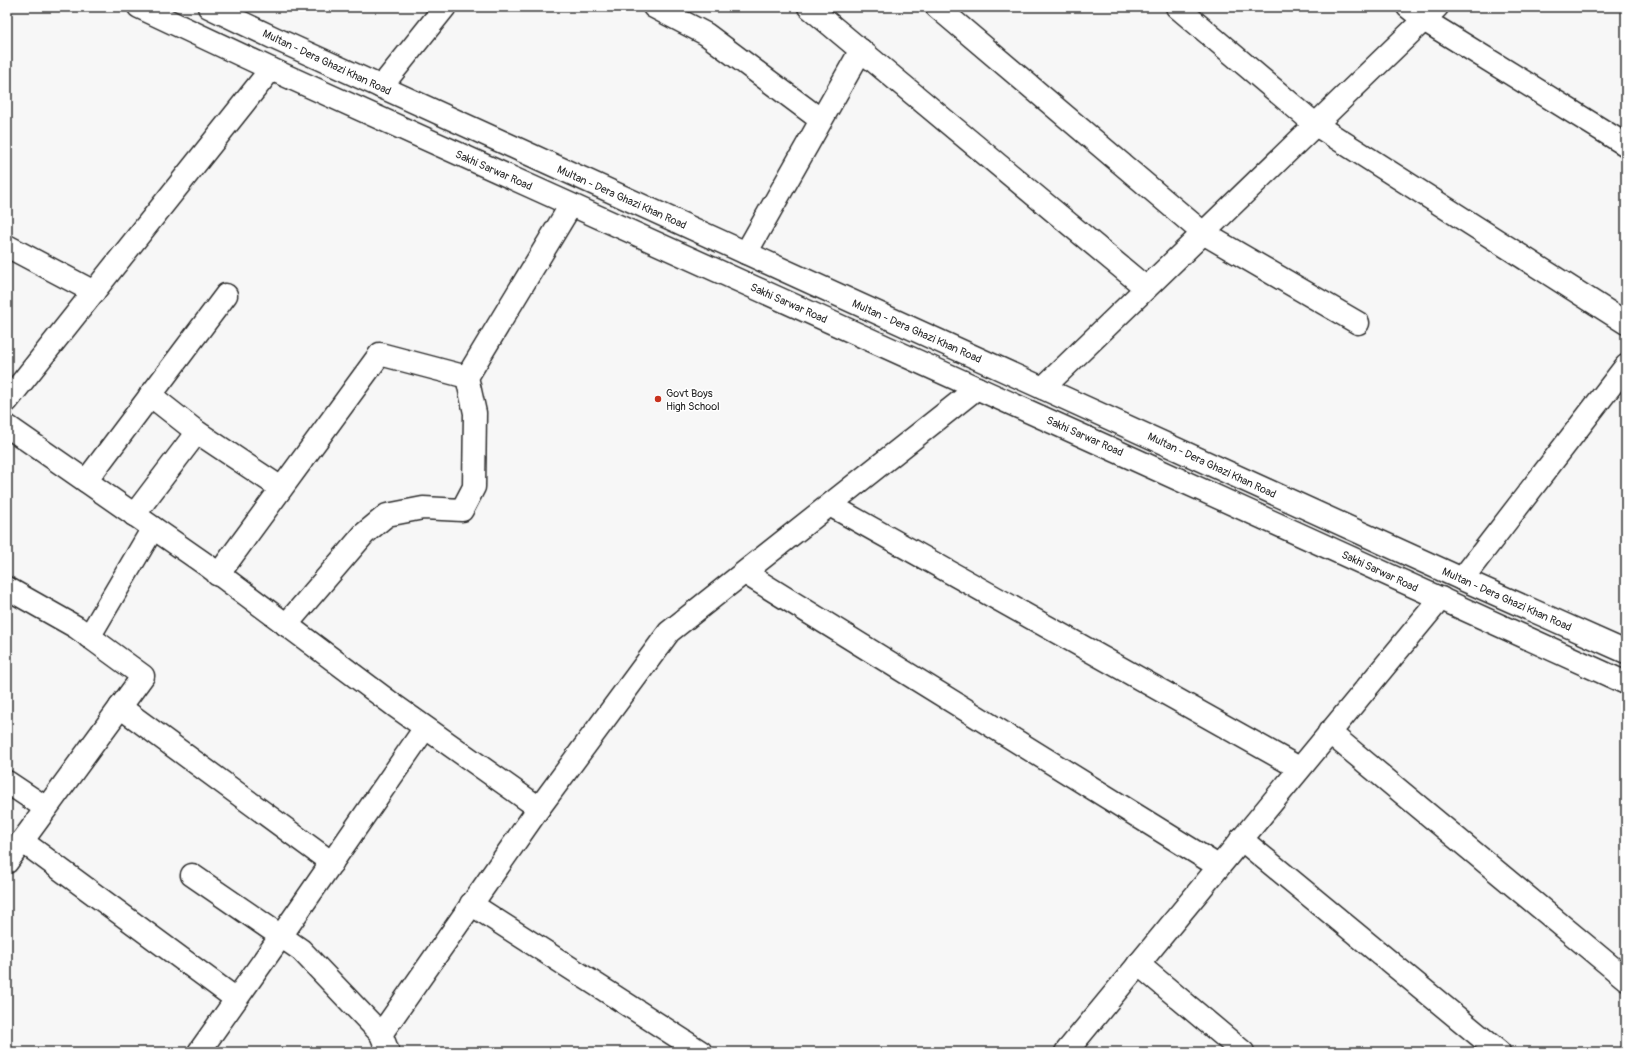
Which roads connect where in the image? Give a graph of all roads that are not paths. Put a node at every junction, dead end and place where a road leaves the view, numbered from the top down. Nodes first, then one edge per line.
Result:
1 (139, 7) edge
2 (209, 7) edge
3 (445, 7) edge
4 (654, 7) edge
5 (809, 7) edge
6 (937, 7) edge
7 (1177, 7) edge
8 (1423, 11) edge
9 (861, 50) junction
10 (270, 70) junction
11 (381, 87) junction
12 (821, 120) junction
13 (1316, 125) junction
14 (1626, 145) edge
15 (572, 205) junction
16 (1203, 233) junction
17 (7, 246) edge
18 (746, 253) junction
19 (1146, 288) junction
20 (94, 292) junction
21 (226, 295) dead end
22 (1358, 323) dead end
23 (1626, 323) edge
24 (1626, 366) edge
25 (467, 377) junction
26 (977, 388) junction
27 (1043, 388) junction
28 (150, 395) junction
29 (7, 400) edge
30 (7, 426) edge
31 (197, 432) junction
32 (1147, 435) junction
33 (1136, 460) junction
34 (86, 481) junction
35 (282, 488) junction
36 (830, 505) junction
37 (134, 515) junction
38 (153, 528) junction
39 (745, 572) junction
40 (218, 575) junction
41 (1462, 579) junction
42 (7, 588) edge
43 (1440, 598) junction
44 (286, 625) junction
45 (89, 637) junction
46 (1626, 652) edge
47 (1626, 683) edge
48 (120, 707) junction
49 (425, 728) junction
50 (1329, 732) junction
51 (1300, 768) junction
52 (7, 782) edge
53 (46, 808) junction
54 (539, 808) junction
55 (1241, 839) junction
56 (22, 841) junction
57 (7, 862) edge
58 (332, 862) junction
59 (1218, 866) junction
60 (192, 875) dead end
61 (471, 904) junction
62 (281, 936) junction
63 (1138, 964) junction
64 (1626, 979) edge
65 (236, 999) junction
66 (385, 1043) edge
67 (199, 1052) edge
68 (701, 1052) edge
69 (1066, 1052) edge
70 (1244, 1052) edge
71 (1499, 1052) edge

1 - 10 main road, Sakhi Sarwar Road
2 - 11 main road, Multan - Dera Ghazi Khan Road
3 - 11 main road
4 - 12 main road
5 - 9 main road
6 - 16 main road
7 - 13 main road
8 - 13 main road
8 - 14 main road
9 - 12 main road
9 - 19 main road
10 - 15 main road, Sakhi Sarwar Road
10 - 20 main road
11 - 18 main road, Multan - Dera Ghazi Khan Road
12 - 18 main road
13 - 16 main road
13 - 23 main road
15 - 25 main road
15 - 26 main road, Sakhi Sarwar Road
16 - 19 main road
16 - 22 main road
17 - 20 main road
18 - 27 main road, Multan - Dera Ghazi Khan Road
19 - 27 main road
20 - 29 main road
21 - 28 main road
24 - 41 main road
25 - 35 main road
25 - 44 main road
26 - 33 main road, Sakhi Sarwar Road
26 - 36 main road
27 - 32 main road, Multan - Dera Ghazi Khan Road
28 - 31 main road
28 - 34 main road
30 - 34 main road
31 - 35 main road
31 - 37 main road
32 - 33 main road
32 - 41 main road, Multan - Dera Ghazi Khan Road
33 - 43 main road, Sakhi Sarwar Road
34 - 37 main road
35 - 40 main road
36 - 39 main road
36 - 51 main road
37 - 38 main road
38 - 40 main road
38 - 45 main road
39 - 54 main road
39 - 59 main road
40 - 44 main road
41 - 46 main road, Multan - Dera Ghazi Khan Road
42 - 45 main road
43 - 47 main road
43 - 50 main road
44 - 49 main road
45 - 48 main road
48 - 53 main road
48 - 58 main road
49 - 54 main road
49 - 58 main road
50 - 51 main road
50 - 64 main road
51 - 55 main road
52 - 53 main road
53 - 56 main road
54 - 61 main road
55 - 59 main road
55 - 71 main road
56 - 57 main road
56 - 65 main road
58 - 62 main road
59 - 63 main road
60 - 62 main road
61 - 66 main road
61 - 68 main road
62 - 65 main road
62 - 66 main road
63 - 69 main road
63 - 70 main road
65 - 67 main road

